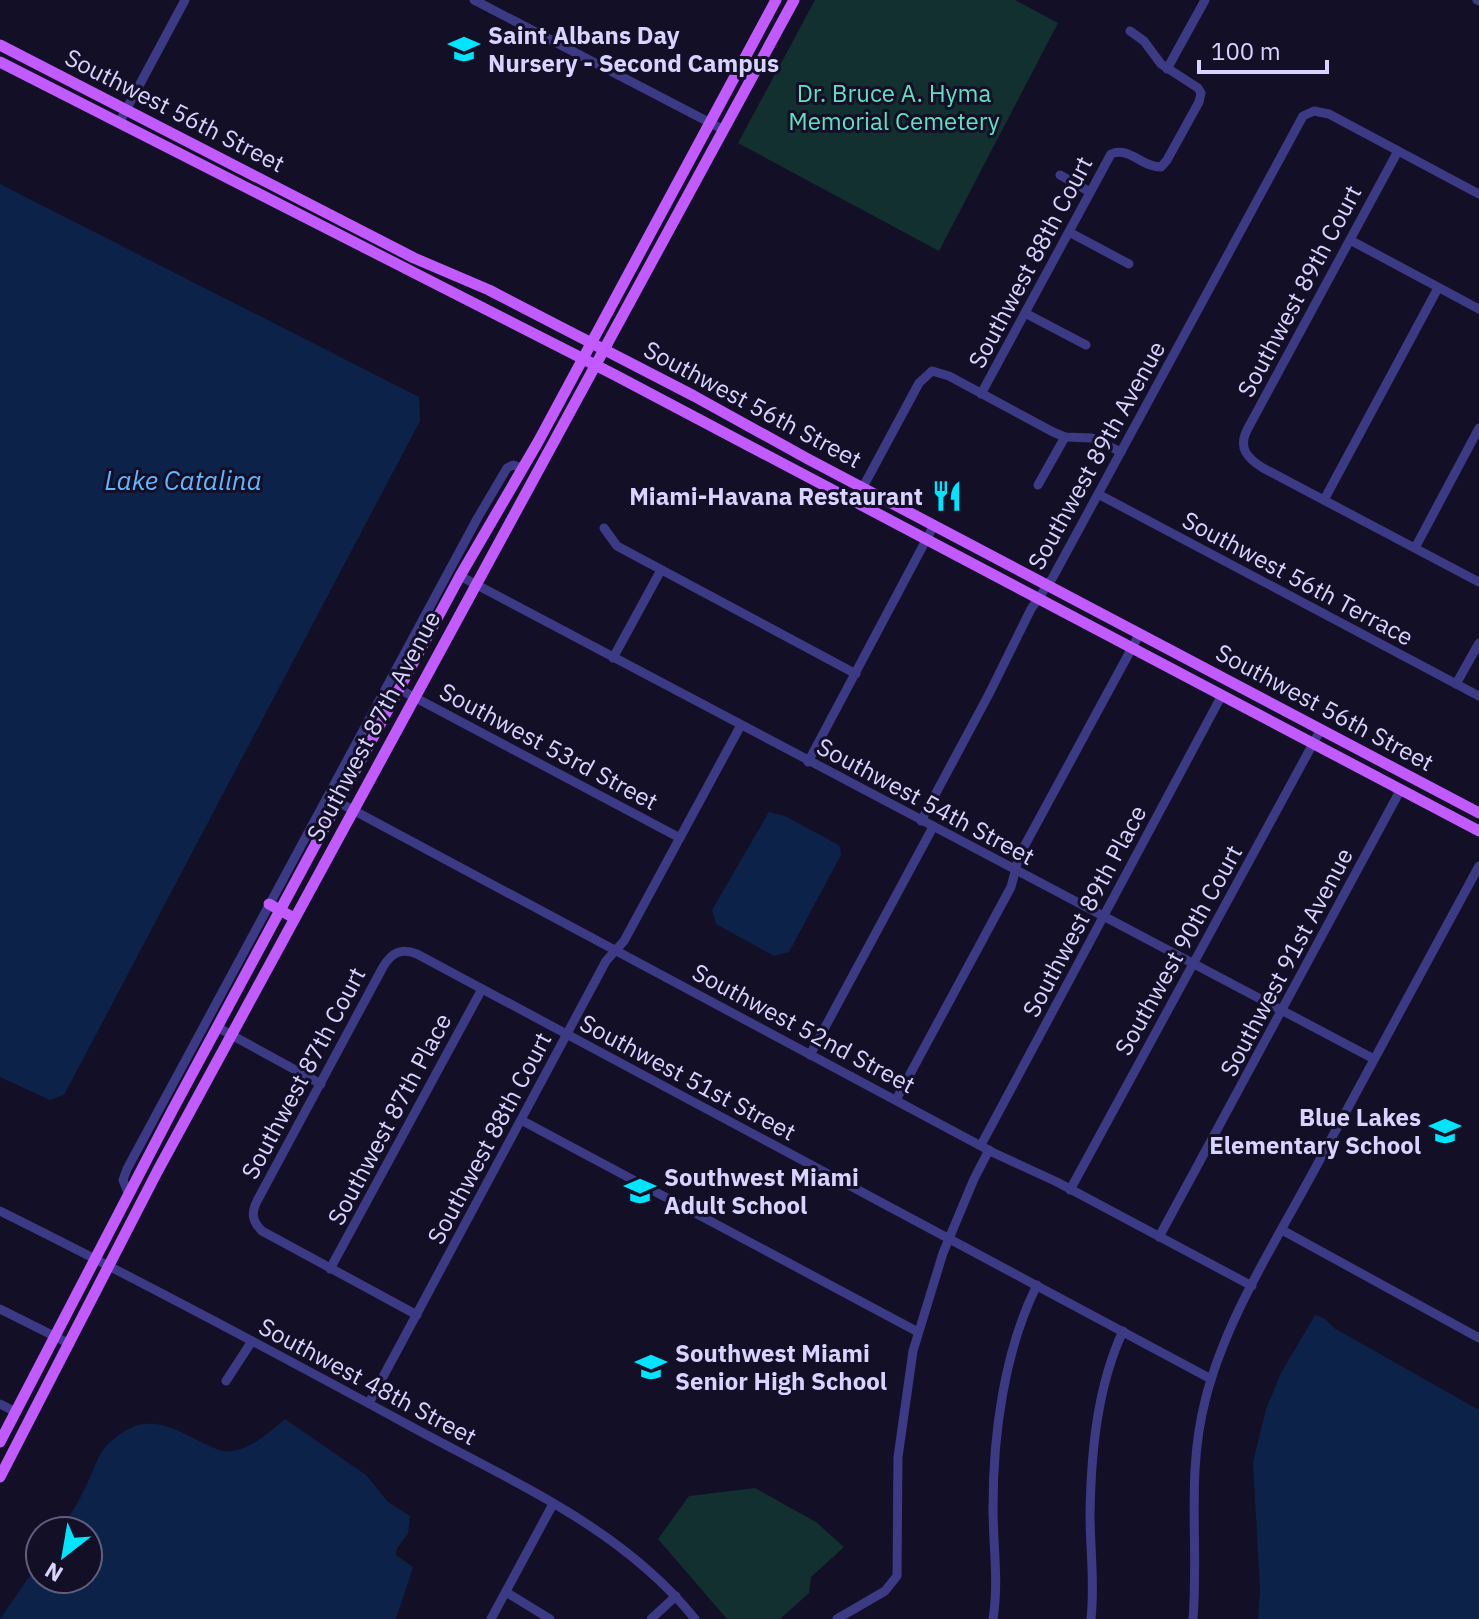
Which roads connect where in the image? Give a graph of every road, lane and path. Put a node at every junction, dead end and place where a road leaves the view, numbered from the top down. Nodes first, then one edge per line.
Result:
1 (185, 0) edge
2 (794, 0) edge
3 (1205, 0) edge
4 (480, 1) edge
5 (774, 3) edge
6 (787, 14) junction
7 (1130, 31) dead end
8 (0, 45) edge
9 (0, 62) edge
10 (1167, 69) junction
11 (126, 109) junction
12 (710, 122) junction
13 (119, 123) junction
14 (724, 130) junction
15 (1398, 151) junction
16 (1060, 175) dead end
17 (1090, 192) junction
18 (1479, 194) edge
19 (318, 208) junction
20 (312, 222) junction
21 (1069, 232) junction
22 (1350, 240) junction
23 (1129, 264) dead end
24 (1438, 288) junction
25 (1479, 309) edge
26 (1025, 313) junction
27 (591, 343) junction
28 (1086, 345) dead end
29 (605, 350) junction
30 (583, 359) junction
31 (597, 366) junction
32 (981, 394) junction
33 (1479, 428) edge
34 (1065, 437) junction
35 (1121, 452) junction
36 (523, 468) junction
37 (1038, 485) dead end
38 (863, 487) junction
39 (527, 491) junction
40 (1098, 494) junction
41 (1324, 500) junction
42 (934, 525) junction
43 (604, 528) dead end
44 (927, 539) junction
45 (1415, 548) junction
46 (661, 570) junction
47 (460, 576) junction
48 (1479, 582) edge
49 (474, 584) junction
50 (1048, 585) junction
51 (1038, 598) junction
52 (1140, 633) junction
53 (1479, 643) edge
54 (1132, 647) junction
55 (613, 658) junction
56 (856, 674) junction
57 (1456, 684) junction
58 (399, 689) junction
59 (1222, 695) junction
60 (1479, 696) edge
61 (414, 697) junction
62 (741, 725) junction
63 (1321, 729) junction
64 (1313, 743) junction
65 (808, 762) junction
66 (1401, 789) junction
67 (338, 802) junction
68 (353, 810) junction
69 (1479, 813) edge
70 (921, 821) junction
71 (933, 827) junction
72 (1479, 831) edge
73 (680, 838) junction
74 (1479, 866) edge
75 (1015, 870) junction
76 (275, 907) junction
77 (1104, 917) junction
78 (294, 918) junction
79 (397, 951) joint
80 (615, 951) junction
81 (1193, 964) junction
82 (482, 989) junction
83 (1282, 1011) junction
84 (217, 1027) junction
85 (231, 1035) junction
86 (567, 1035) junction
87 (810, 1055) junction
88 (1374, 1059) junction
89 (321, 1084) junction
90 (896, 1100) junction
91 (521, 1120) junction
92 (985, 1148) junction
93 (1070, 1190) junction
94 (128, 1193) junction
95 (0, 1211) edge
96 (1282, 1230) junction
97 (1159, 1237) junction
98 (949, 1239) junction
99 (95, 1259) junction
100 (109, 1266) junction
101 (330, 1269) junction
102 (1037, 1285) junction
103 (1252, 1286) junction
104 (0, 1309) edge
105 (417, 1315) junction
106 (1123, 1331) junction
107 (918, 1332) junction
108 (56, 1337) junction
109 (1479, 1338) edge
110 (252, 1341) junction
111 (70, 1344) junction
112 (1211, 1379) junction
113 (226, 1381) dead end
114 (369, 1403) junction
115 (0, 1404) edge
116 (16, 1412) junction
117 (30, 1420) junction
118 (0, 1442) edge
119 (0, 1477) edge
120 (553, 1504) junction
121 (506, 1592) junction
122 (676, 1596) junction
123 (491, 1619) edge
124 (550, 1619) edge
125 (651, 1619) edge
126 (695, 1619) edge
127 (837, 1619) edge
128 (993, 1619) edge
129 (1091, 1619) edge
130 (1193, 1619) edge

1 - 11 street
2 - 6 main road, Southwest 87th Avenue
3 - 10 street
4 - 12 street
5 - 6 main road
5 - 12 main road, Southwest 87th Avenue
6 - 14 main road, Southwest 87th Avenue
7 - 10 street
8 - 11 main road, Southwest 56th Street
9 - 13 main road, Southwest 56th Street
10 - 17 street, Southwest 88th Court
11 - 13 street
11 - 19 main road, Southwest 56th Street
12 - 14 street
12 - 27 main road, Southwest 87th Avenue
13 - 20 main road, Southwest 56th Street
14 - 29 main road, Southwest 87th Avenue
15 - 18 street
15 - 22 street, Southwest 89th Court
15 - 35 street, Southwest 89th Avenue
16 - 17 street
17 - 21 street, Southwest 88th Court
19 - 20 main road
19 - 27 main road, Southwest 56th Street
20 - 30 main road, Southwest 56th Street
21 - 23 street
21 - 26 street, Southwest 88th Court
22 - 24 street
22 - 41 street, Southwest 89th Court
24 - 25 street
24 - 41 street
26 - 28 street
26 - 32 street, Southwest 88th Court
27 - 29 main road, Southwest 56th Street
27 - 30 main road, Southwest 87th Avenue
29 - 31 main road, Southwest 87th Avenue
29 - 38 main road, Southwest 56th Street
30 - 31 main road, Southwest 56th Street
30 - 36 main road, Southwest 87th Avenue
31 - 39 main road, Southwest 87th Avenue
31 - 44 main road, Southwest 56th Street
32 - 34 street
32 - 38 street
33 - 45 street
34 - 35 street
34 - 37 street
35 - 40 street, Southwest 89th Avenue
36 - 39 main road
36 - 47 main road, Southwest 87th Avenue
36 - 76 street, Southwest 87th Avenue
38 - 42 main road, Southwest 56th Street
39 - 49 main road, Southwest 87th Avenue
40 - 50 street, Southwest 89th Avenue
40 - 57 street, Southwest 56th Terrace
41 - 45 street
42 - 44 street
42 - 50 main road, Southwest 56th Street
43 - 46 street
44 - 51 main road, Southwest 56th Street
44 - 56 street
45 - 48 street
46 - 55 street
46 - 56 street
47 - 49 street, Southwest 54th Street
47 - 58 main road, Southwest 87th Avenue
49 - 55 street, Southwest 54th Street
49 - 61 main road, Southwest 87th Avenue
50 - 51 street, Southwest 89th Avenue
50 - 52 main road, Southwest 56th Street
51 - 54 main road, Southwest 56th Street
51 - 70 street, Southwest 89th Avenue
52 - 54 street
52 - 63 main road, Southwest 56th Street
53 - 57 street
54 - 59 main road, Southwest 56th Street
54 - 75 street
55 - 62 street, Southwest 54th Street
56 - 65 street
57 - 60 street, Southwest 56th Terrace
58 - 61 street, Southwest 53rd Street
58 - 67 main road, Southwest 87th Avenue
59 - 64 main road, Southwest 56th Street
59 - 77 street, Southwest 89th Place
61 - 68 main road, Southwest 87th Avenue
61 - 73 street, Southwest 53rd Street
62 - 65 street, Southwest 54th Street
62 - 73 street, Southwest 88th Court
63 - 64 street, Southwest 90th Court
63 - 69 main road, Southwest 56th Street
64 - 66 main road, Southwest 56th Street
64 - 81 street, Southwest 90th Court
65 - 70 street, Southwest 54th Street
66 - 72 main road, Southwest 56th Street
66 - 83 street, Southwest 91st Avenue
67 - 68 street, Southwest 52nd Street
67 - 76 main road, Southwest 87th Avenue
68 - 78 main road, Southwest 87th Avenue
68 - 80 street, Southwest 52nd Street
70 - 71 street, Southwest 54th Street
71 - 75 street, Southwest 54th Street
71 - 87 street
73 - 80 street, Southwest 88th Court
74 - 88 street
75 - 77 street, Southwest 54th Street
75 - 90 street
76 - 78 main road
76 - 84 main road, Southwest 87th Avenue
76 - 94 street, Southwest 87th Avenue
77 - 81 street, Southwest 54th Street
77 - 92 street, Southwest 89th Place
78 - 85 main road, Southwest 87th Avenue
79 - 82 street, Southwest 51st Street
79 - 89 street, Southwest 87th Court
80 - 86 street, Southwest 88th Court
80 - 87 street, Southwest 52nd Street
81 - 83 street, Southwest 54th Street
81 - 93 street, Southwest 90th Court
82 - 86 street, Southwest 51st Street
82 - 101 street, Southwest 87th Place
83 - 88 street, Southwest 54th Street
83 - 97 street, Southwest 91st Avenue
84 - 85 street
84 - 94 main road, Southwest 87th Avenue
85 - 89 street
85 - 100 main road, Southwest 87th Avenue
86 - 91 street, Southwest 88th Court
86 - 98 street, Southwest 51st Street
87 - 90 street, Southwest 52nd Street
88 - 96 street
89 - 101 street, Southwest 87th Court
90 - 92 street, Southwest 52nd Street
91 - 105 street, Southwest 88th Court
91 - 107 street
92 - 93 street, Southwest 52nd Street
92 - 98 street, Southwest 89th Place
93 - 97 street, Southwest 52nd Street
94 - 99 main road, Southwest 87th Avenue
95 - 99 street, Southwest 48th Street
96 - 103 street
96 - 109 street
97 - 103 street, Southwest 52nd Street
98 - 102 street, Southwest 51st Street
98 - 107 street, Southwest 89th Place
99 - 100 street, Southwest 48th Street
99 - 108 main road, Southwest 87th Avenue
100 - 110 street, Southwest 48th Street
100 - 111 main road, Southwest 87th Avenue
101 - 105 street
102 - 106 street, Southwest 51st Street
102 - 128 street
103 - 112 street
104 - 108 street
105 - 114 street, Southwest 88th Court
106 - 112 street, Southwest 51st Street
106 - 129 street
107 - 127 street, Southwest 89th Place
108 - 111 street
108 - 116 main road, Southwest 87th Avenue
110 - 113 street
110 - 114 street, Southwest 48th Street
111 - 117 main road, Southwest 87th Avenue
112 - 130 street
114 - 120 street, Southwest 48th Street
115 - 116 street
116 - 117 main road
116 - 118 main road, Southwest 87th Avenue
117 - 119 main road, Southwest 87th Avenue
120 - 121 street
120 - 122 street, Southwest 48th Street
121 - 123 street
121 - 124 street
122 - 125 street
122 - 126 street, Southwest 48th Street

